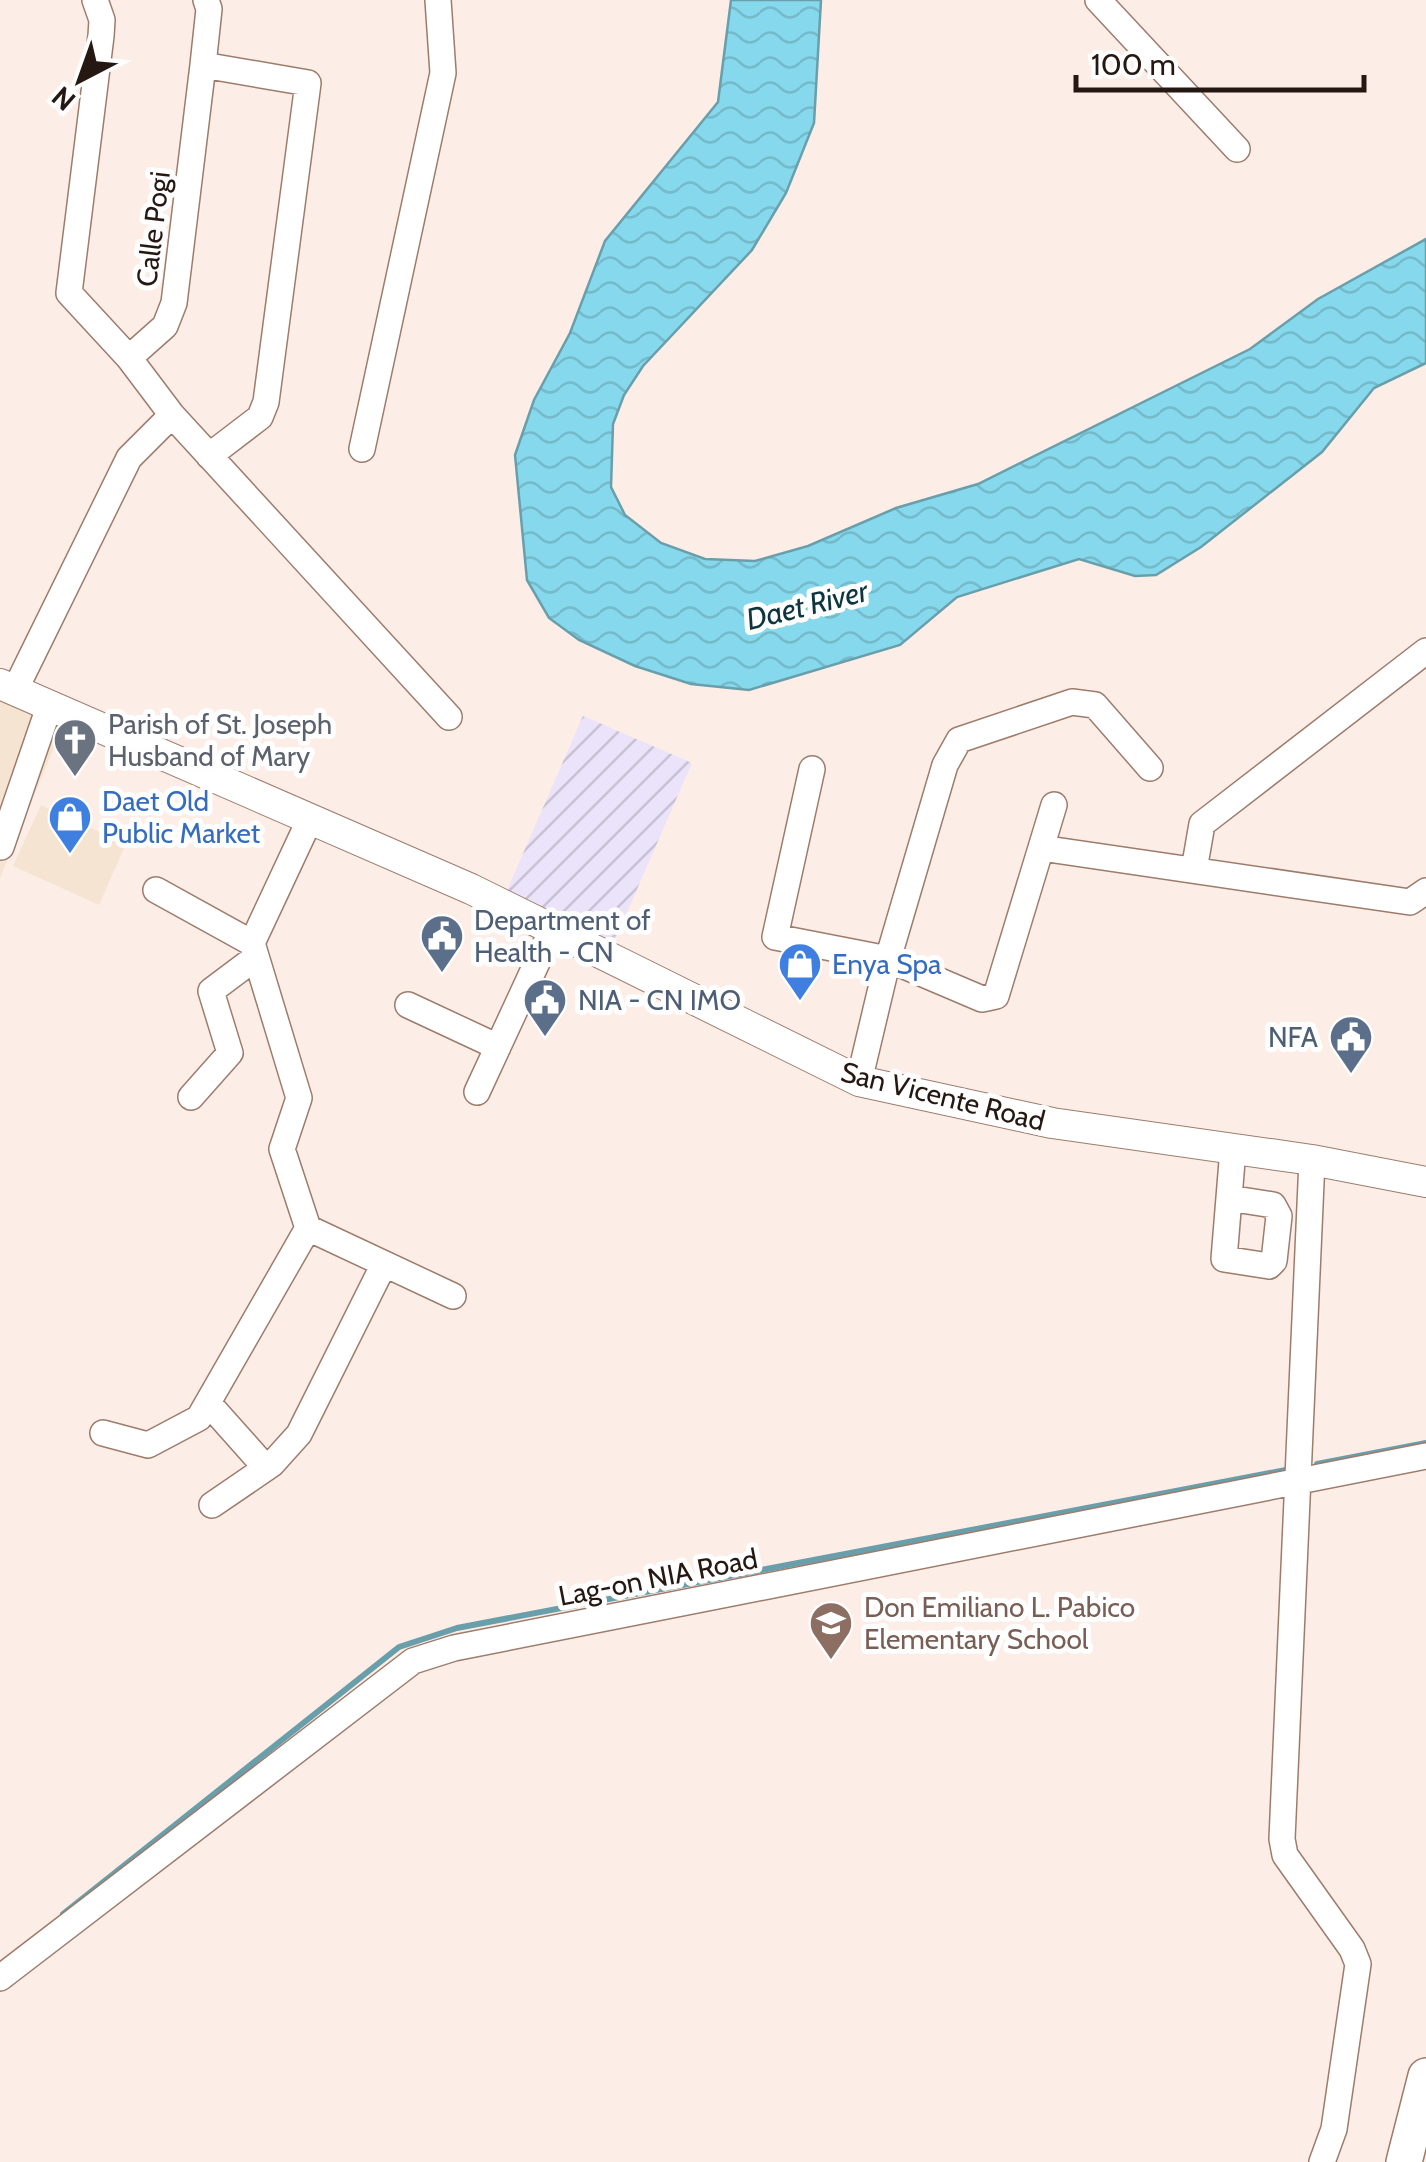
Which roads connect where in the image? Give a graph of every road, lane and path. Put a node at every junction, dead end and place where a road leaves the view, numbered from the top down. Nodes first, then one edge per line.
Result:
1 (95, 0) edge
2 (206, 0) edge
3 (438, 0) edge
4 (1098, 0) edge
5 (203, 65) junction
6 (1237, 149) dead end
7 (128, 358) junction
8 (172, 415) junction
9 (362, 449) dead end
10 (209, 456) junction
11 (1426, 650) edge
12 (7, 687) edge
13 (50, 706) junction
14 (449, 717) dead end
15 (1150, 768) dead end
16 (812, 770) dead end
17 (1054, 805) dead end
18 (310, 819) junction
19 (1, 847) edge
20 (1041, 848) junction
21 (1194, 870) junction
22 (156, 890) dead end
23 (1426, 890) edge
24 (552, 930) junction
25 (253, 950) junction
26 (888, 960) junction
27 (408, 1005) dead end
28 (498, 1046) junction
29 (859, 1082) junction
30 (477, 1092) dead end
31 (191, 1097) dead end
32 (1232, 1149) junction
33 (1312, 1160) junction
34 (1426, 1182) edge
35 (1229, 1198) dead end
36 (308, 1228) junction
37 (384, 1264) junction
38 (453, 1296) dead end
39 (209, 1404) junction
40 (104, 1432) dead end
41 (1426, 1456) edge
42 (266, 1468) junction
43 (1300, 1480) junction
44 (212, 1505) dead end
45 (0, 1978) edge
46 (1426, 2076) edge
47 (1322, 2162) edge
48 (1404, 2162) edge

1 - 7 street
2 - 5 street, Calle Pogi
3 - 9 street
4 - 6 street
5 - 7 street, Calle Pogi
5 - 10 street
7 - 8 street
8 - 10 street
8 - 12 street
10 - 14 street
11 - 21 street
12 - 13 main road, San Vicente Road
13 - 18 main road, San Vicente Road
13 - 19 street
15 - 26 street
16 - 26 street
17 - 20 street
18 - 24 main road, San Vicente Road
18 - 25 street
20 - 21 street
20 - 26 street
21 - 23 street
22 - 25 street
24 - 28 street
24 - 29 main road, San Vicente Road
25 - 31 street
25 - 36 street
26 - 29 street
27 - 28 street
28 - 30 street
29 - 32 main road, San Vicente Road
32 - 33 main road, San Vicente Road
32 - 35 street
33 - 34 main road, San Vicente Road
33 - 43 street
36 - 37 street
36 - 39 street
37 - 38 street
37 - 42 street
39 - 40 street
39 - 42 street
41 - 43 street, Lag-on NIA Road
42 - 44 street
43 - 45 street, Lag-on NIA Road
43 - 47 street
46 - 48 highway

